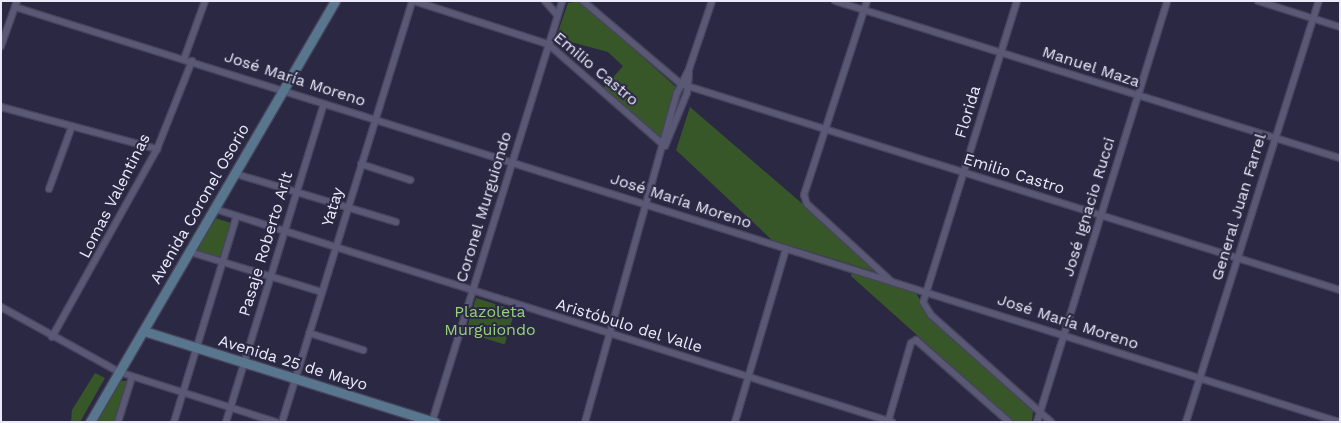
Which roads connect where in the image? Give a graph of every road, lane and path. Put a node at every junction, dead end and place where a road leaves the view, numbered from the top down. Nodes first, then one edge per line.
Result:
1 (205, 1) edge
2 (335, 1) edge
3 (413, 1) edge
4 (545, 1) edge
5 (562, 1) edge
6 (583, 1) edge
7 (712, 1) edge
8 (835, 1) edge
9 (867, 1) edge
10 (1017, 1) edge
11 (1168, 1) edge
12 (1258, 1) edge
13 (1318, 1) edge
14 (16, 4) edge
15 (864, 10) junction
16 (558, 15) junction
17 (1313, 18) junction
18 (1340, 27) edge
19 (548, 44) junction
20 (1, 46) edge
21 (1001, 52) junction
22 (184, 59) junction
23 (192, 62) junction
24 (690, 69) junction
25 (681, 84) junction
26 (688, 87) junction
27 (283, 89) junction
28 (1138, 96) junction
29 (324, 104) junction
30 (1, 107) edge
31 (374, 119) junction
32 (72, 126) junction
33 (826, 130) junction
34 (1276, 138) junction
35 (665, 146) junction
36 (156, 149) junction
37 (1340, 158) edge
38 (512, 162) junction
39 (361, 164) junction
40 (964, 173) junction
41 (236, 174) junction
42 (410, 180) dead end
43 (49, 189) dead end
44 (296, 192) junction
45 (647, 204) junction
46 (348, 207) junction
47 (215, 209) junction
48 (1100, 216) junction
49 (236, 218) junction
50 (396, 222) dead end
51 (283, 233) junction
52 (336, 248) junction
53 (786, 249) junction
54 (190, 252) junction
55 (1238, 258) junction
56 (222, 263) junction
57 (270, 276) junction
58 (890, 280) junction
59 (1340, 290) edge
60 (472, 291) junction
61 (924, 291) junction
62 (322, 292) junction
63 (1, 307) edge
64 (144, 331) junction
65 (309, 333) junction
66 (611, 335) junction
67 (1063, 335) junction
68 (52, 337) junction
69 (196, 349) junction
70 (363, 350) dead end
71 (244, 363) junction
72 (119, 372) junction
73 (132, 377) junction
74 (748, 378) junction
75 (1200, 378) junction
76 (295, 379) junction
77 (183, 393) junction
78 (231, 408) junction
79 (1040, 412) junction
80 (1340, 416) edge
81 (433, 421) edge
82 (889, 421) edge
83 (90, 422) edge
84 (118, 422) edge
85 (174, 422) edge
86 (226, 422) edge
87 (276, 422) edge
88 (282, 422) edge
89 (585, 422) edge
90 (735, 422) edge
91 (1009, 422) edge
92 (1037, 422) edge
93 (1051, 422) edge
94 (1186, 422) edge
95 (1338, 422) edge

1 - 22 street
2 - 27 main road, Avenida Coronel Osorio
3 - 19 street, Emilio Castro
3 - 31 street, Yatay
4 - 16 street
5 - 16 street, Coronel Murguiondo
6 - 25 street, Emilio Castro
7 - 24 street
8 - 15 street, Manuel Maza
9 - 15 street
10 - 21 street, Florida
11 - 28 street, José Ignacio Rucci
12 - 17 street
13 - 17 street, General Juan Farrel
14 - 20 street
14 - 22 street, José María Moreno
15 - 21 street, Manuel Maza
15 - 33 street
16 - 19 street, Coronel Murguiondo
17 - 18 street
17 - 34 street, General Juan Farrel
19 - 35 street, Emilio Castro
19 - 38 street, Coronel Murguiondo
21 - 28 street, Manuel Maza
21 - 40 street, Florida
22 - 23 street, José María Moreno
23 - 27 street, José María Moreno
23 - 36 street, Lomas Valentinas
24 - 25 street
24 - 26 street
25 - 26 street, Emilio Castro
25 - 35 street
26 - 33 street, Emilio Castro
26 - 35 street
27 - 29 street, José María Moreno
27 - 41 main road, Avenida Coronel Osorio
28 - 34 street, Manuel Maza
28 - 48 street, José Ignacio Rucci
29 - 31 street, José María Moreno
29 - 44 street, Pasaje Roberto Arlt
30 - 32 street
31 - 38 street, José María Moreno
31 - 39 street, Yatay
32 - 36 street
32 - 43 street
33 - 40 street, Emilio Castro
33 - 58 street
34 - 37 street, Manuel Maza
34 - 55 street, General Juan Farrel
35 - 45 street
36 - 68 street, Lomas Valentinas
38 - 45 street, José María Moreno
38 - 60 street, Coronel Murguiondo
39 - 42 street
39 - 46 street, Yatay
40 - 48 street, Emilio Castro
40 - 61 street, Florida
41 - 44 street
41 - 47 main road, Avenida Coronel Osorio
44 - 46 street
44 - 51 street, Pasaje Roberto Arlt
45 - 53 street, José María Moreno
45 - 66 street
46 - 50 street
46 - 52 street, Yatay
47 - 49 street, Aristóbulo del Valle
47 - 54 main road, Avenida Coronel Osorio
48 - 55 street, Emilio Castro
48 - 67 street, José Ignacio Rucci
49 - 51 street, Aristóbulo del Valle
49 - 56 street
51 - 52 street, Aristóbulo del Valle
51 - 57 street, Pasaje Roberto Arlt
52 - 60 street, Aristóbulo del Valle
52 - 62 street, Yatay
53 - 58 street, José María Moreno
53 - 74 street
54 - 56 street
54 - 64 main road, Avenida Coronel Osorio
55 - 59 street, Emilio Castro
55 - 75 street, General Juan Farrel
56 - 57 street
56 - 69 street
57 - 62 street
57 - 71 street, Pasaje Roberto Arlt
58 - 61 street, José María Moreno
60 - 66 street, Aristóbulo del Valle
60 - 81 street, Coronel Murguiondo
61 - 67 street, José María Moreno
61 - 79 street
62 - 65 street, Yatay
63 - 68 street
64 - 69 main road, Avenida 25 de Mayo
64 - 72 main road, Avenida Coronel Osorio
65 - 70 street
65 - 76 street, Yatay
66 - 74 street, Aristóbulo del Valle
66 - 89 street
67 - 75 street, José María Moreno
67 - 79 street, José Ignacio Rucci
68 - 72 street
69 - 71 main road, Avenida 25 de Mayo
69 - 77 street
71 - 76 main road, Avenida 25 de Mayo
71 - 78 street, Pasaje Roberto Arlt
72 - 73 street
72 - 83 main road, Avenida Coronel Osorio
73 - 77 street
73 - 84 street
74 - 82 street, Aristóbulo del Valle
74 - 90 street
75 - 94 street, General Juan Farrel
75 - 95 street, José María Moreno
76 - 81 main road, Avenida 25 de Mayo
76 - 88 street, Yatay
77 - 78 street
77 - 85 street
78 - 86 street, Pasaje Roberto Arlt
78 - 87 street
79 - 92 street, José Ignacio Rucci
79 - 93 street
80 - 95 street
82 - 91 street

